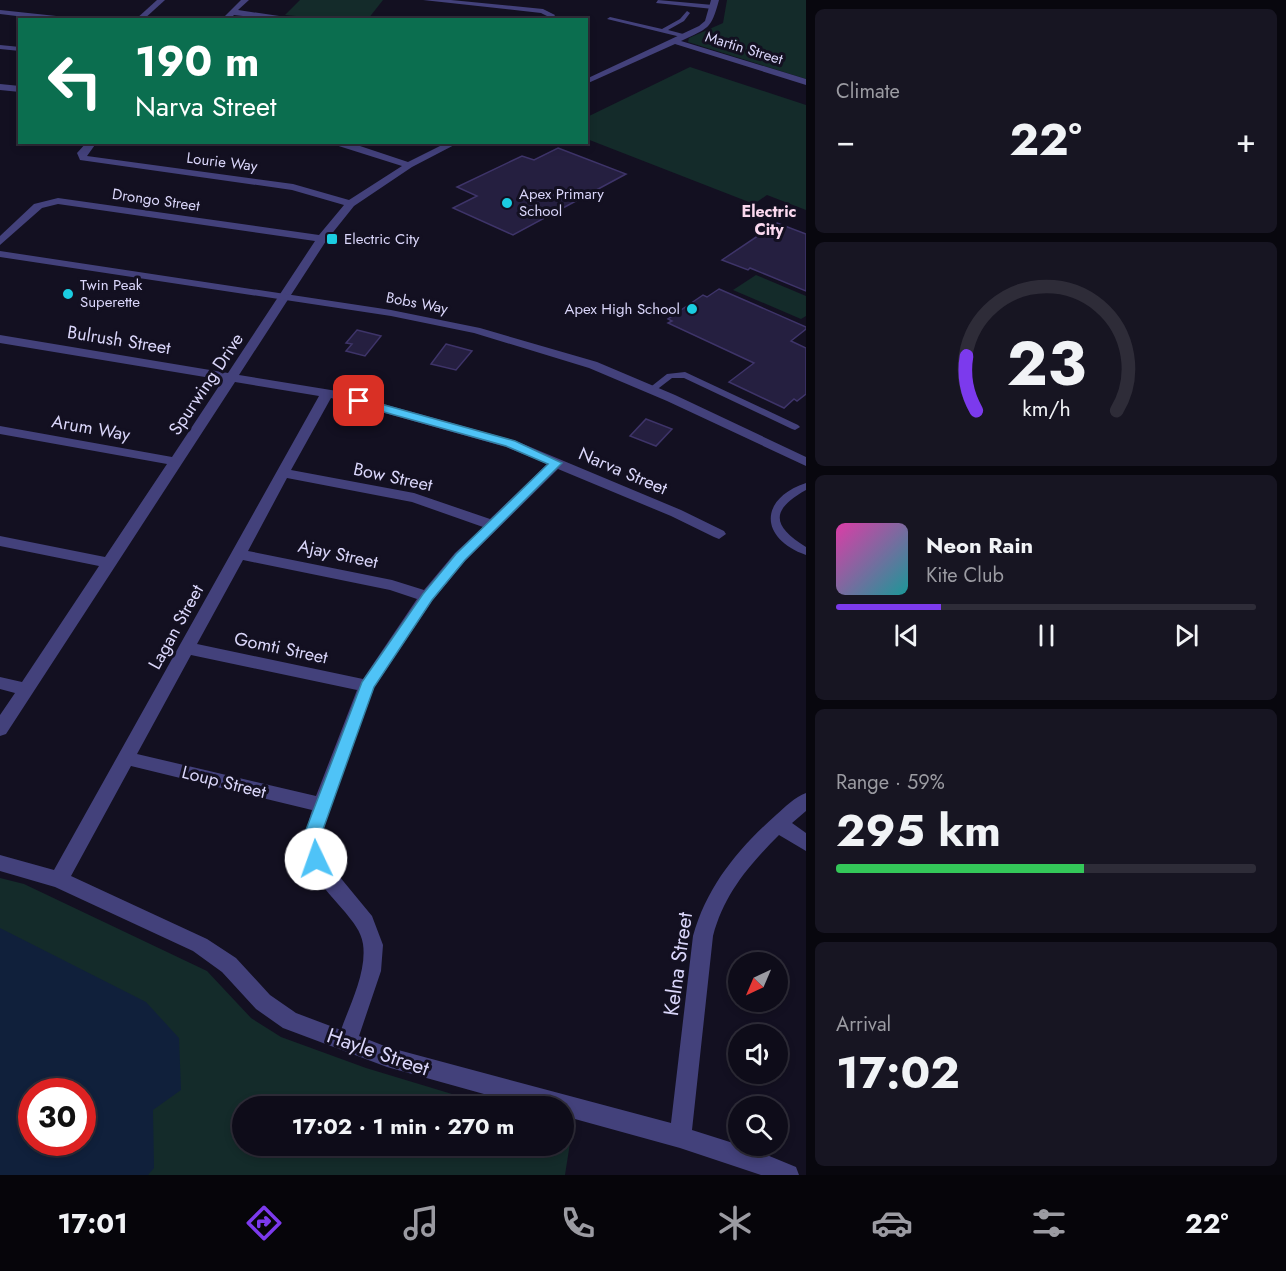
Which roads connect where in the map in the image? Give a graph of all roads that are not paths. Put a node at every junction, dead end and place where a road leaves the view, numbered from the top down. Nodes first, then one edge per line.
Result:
1 (161, 0) edge
2 (245, 0) edge
3 (428, 0) edge
4 (658, 2) dead end
5 (714, 4) edge
6 (0, 12) edge
7 (232, 12) junction
8 (687, 13) dead end
9 (56, 18) edge
10 (140, 18) edge
11 (226, 18) edge
12 (285, 18) edge
13 (550, 18) edge
14 (610, 19) dead end
15 (663, 31) junction
16 (685, 36) junction
17 (675, 41) junction
18 (0, 47) edge
19 (18, 49) edge
20 (588, 81) edge
21 (806, 81) edge
22 (0, 87) edge
23 (18, 89) edge
24 (91, 144) edge
25 (339, 144) edge
26 (452, 144) edge
27 (409, 165) junction
28 (350, 204) junction
29 (322, 239) junction
30 (0, 242) edge
31 (0, 254) edge
32 (286, 297) junction
33 (0, 339) edge
34 (697, 370) dead end
35 (688, 376) junction
36 (233, 377) junction
37 (652, 390) junction
38 (327, 393) junction
39 (795, 426) dead end
40 (0, 430) edge
41 (177, 462) junction
42 (806, 462) edge
43 (556, 463) junction
44 (283, 473) junction
45 (806, 486) edge
46 (493, 525) junction
47 (719, 534) dead end
48 (0, 541) edge
49 (806, 552) edge
50 (239, 554) junction
51 (109, 563) junction
52 (428, 597) junction
53 (187, 648) junction
54 (0, 683) edge
55 (367, 686) junction
56 (26, 689) junction
57 (0, 729) edge
58 (126, 758) junction
59 (806, 800) edge
60 (322, 805) junction
61 (778, 824) junction
62 (806, 843) edge
63 (0, 862) edge
64 (59, 880) junction
65 (347, 1042) junction
66 (680, 1137) junction
67 (788, 1175) edge

1 - 10 street
2 - 7 street
3 - 13 street
4 - 5 lane
5 - 16 street
6 - 9 street
7 - 11 street
7 - 12 street
8 - 15 lane
14 - 15 lane
15 - 16 lane
16 - 17 street
17 - 20 street
17 - 21 street, Martin Street
18 - 19 street
22 - 23 street
24 - 28 street, Lourie Way
25 - 27 street
26 - 27 street, Spurwing Drive
27 - 28 street, Spurwing Drive
28 - 29 street, Spurwing Drive
29 - 30 street, Drongo Street
29 - 32 street, Spurwing Drive
31 - 32 street, Bobs Way
32 - 36 street, Spurwing Drive
32 - 37 street, Bobs Way
33 - 36 street, Bulrush Street
34 - 35 lane
35 - 37 lane
35 - 39 lane
36 - 38 street, Narva Street
36 - 41 street, Spurwing Drive
37 - 42 street, Bobs Way
38 - 43 street, Narva Street
38 - 44 street, Lagan Street
40 - 41 street, Arum Way
41 - 51 street, Spurwing Drive
43 - 46 street
43 - 47 street, Narva Street
44 - 46 street, Bow Street
44 - 50 street, Lagan Street
45 - 49 lane
46 - 52 street
48 - 51 street
50 - 52 street, Ajay Street
50 - 53 street, Lagan Street
51 - 56 street, Spurwing Drive
52 - 55 street
53 - 55 street, Gomti Street
53 - 58 street, Lagan Street
54 - 56 street
55 - 60 street
56 - 57 street, Spurwing Drive
58 - 60 street, Loup Street
58 - 64 street, Lagan Street
59 - 61 street, Kelna Street
60 - 65 street
61 - 62 street
61 - 66 street, Kelna Street
63 - 64 street, Hayle Street
64 - 65 street, Hayle Street
65 - 66 street, Hayle Street
66 - 67 street, Hayle Street

